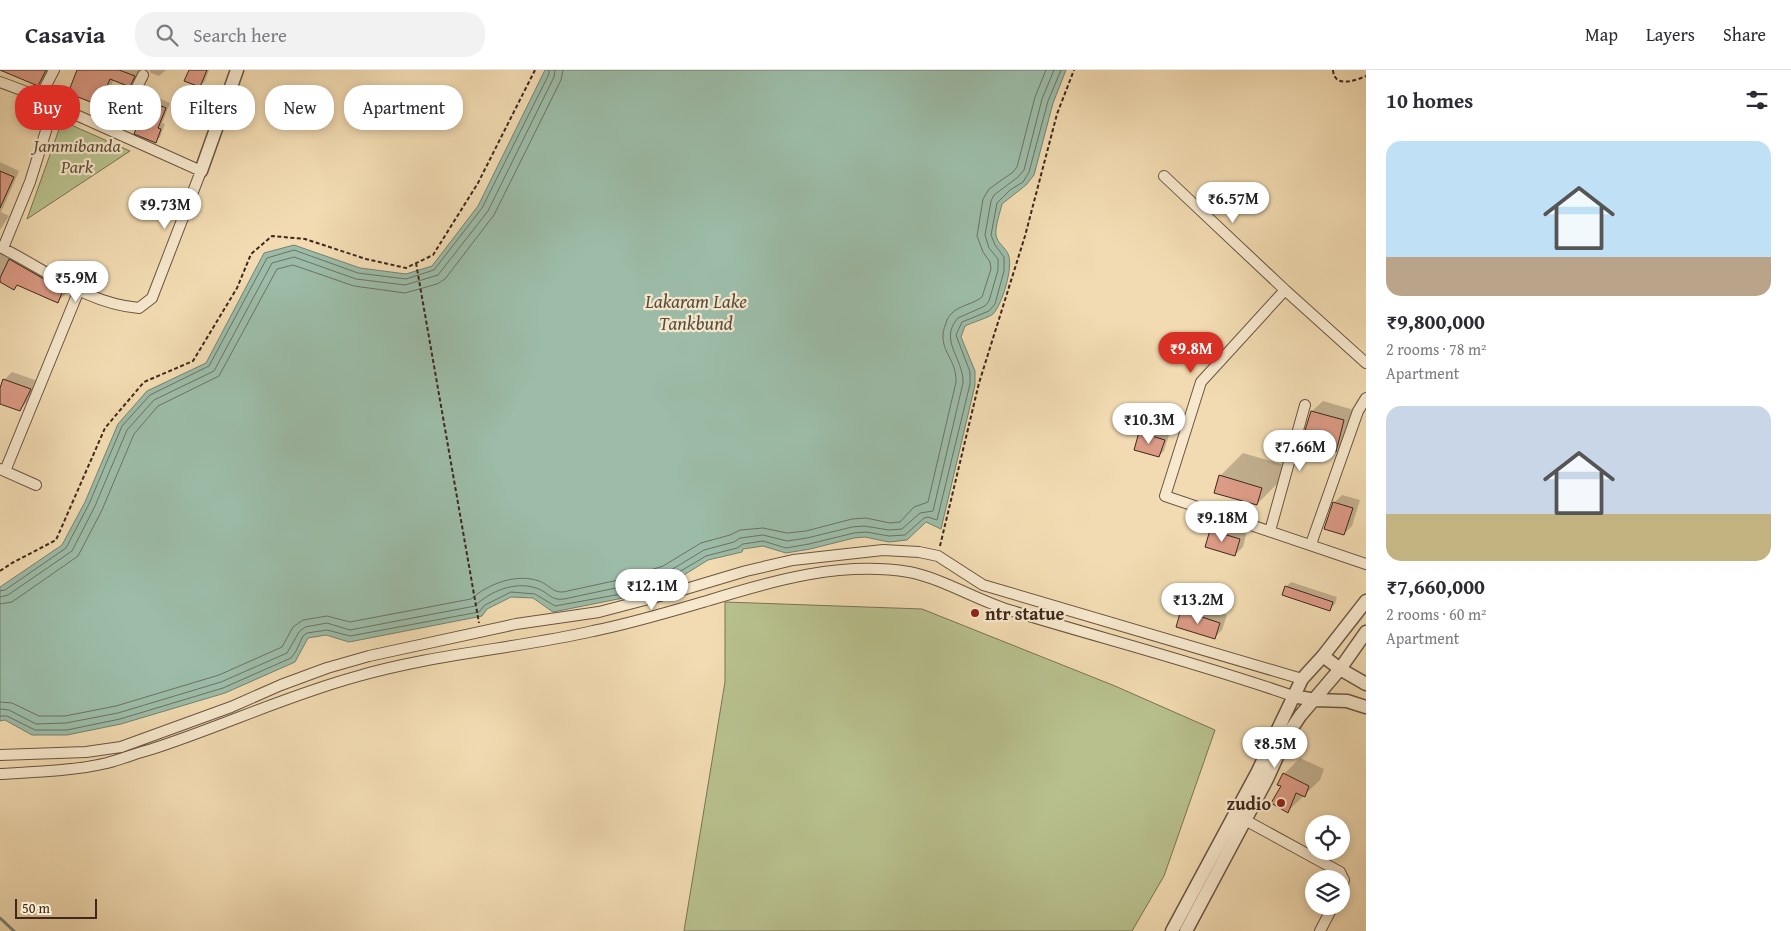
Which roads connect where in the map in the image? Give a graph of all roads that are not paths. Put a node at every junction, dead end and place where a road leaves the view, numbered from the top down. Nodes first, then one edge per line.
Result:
1 (54, 70) edge
2 (237, 70) edge
3 (143, 75) dead end
4 (0, 82) edge
5 (46, 85) edge
6 (15, 88) edge
7 (80, 117) edge
8 (46, 130) edge
9 (115, 132) junction
10 (201, 171) junction
11 (1164, 176) dead end
12 (2, 248) edge
13 (79, 290) junction
14 (1284, 290) junction
15 (1366, 363) edge
16 (1366, 398) edge
17 (1305, 405) dead end
18 (2, 470) edge
19 (36, 485) dead end
20 (1270, 531) junction
21 (1311, 544) junction
22 (1366, 564) edge
23 (983, 585) junction
24 (976, 598) junction
25 (1366, 601) edge
26 (1366, 632) edge
27 (1324, 656) junction
28 (1340, 669) junction
29 (1302, 679) junction
30 (1366, 684) edge
31 (1293, 696) junction
32 (1315, 700) junction
33 (1366, 707) edge
34 (0, 754) edge
35 (0, 774) edge
36 (1246, 820) junction
37 (1336, 870) edge
38 (1329, 915) edge
39 (1172, 931) edge
40 (1186, 931) edge
41 (1320, 931) edge

1 - 5 street
2 - 10 street
3 - 9 street
4 - 6 street
7 - 9 street
8 - 12 street
9 - 10 street
10 - 13 street
11 - 14 street
12 - 13 street
13 - 18 street
14 - 15 street
14 - 20 street
16 - 21 street
17 - 20 street
18 - 19 street
20 - 21 street
21 - 22 street
23 - 24 street
23 - 29 street
23 - 34 street
24 - 31 street
24 - 35 street
25 - 27 street
26 - 28 street
27 - 28 street
27 - 29 street
28 - 30 street
28 - 32 street
29 - 31 street
31 - 32 street
31 - 39 street
32 - 33 street
32 - 36 street
36 - 37 street
36 - 40 street
38 - 41 street

